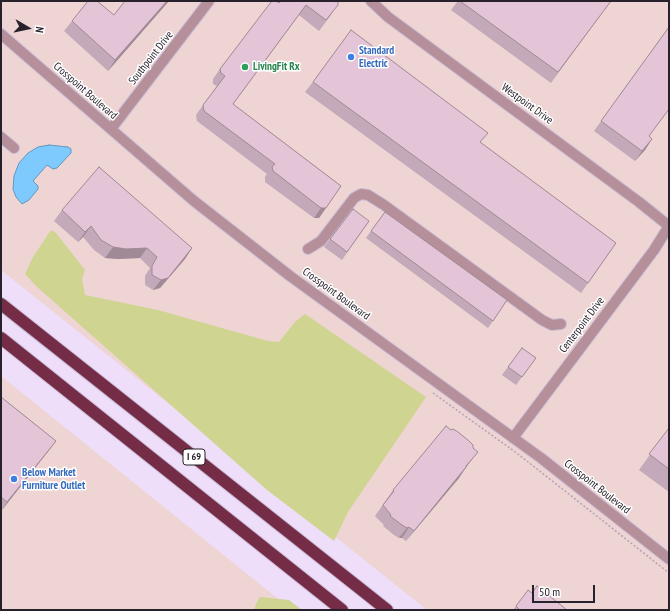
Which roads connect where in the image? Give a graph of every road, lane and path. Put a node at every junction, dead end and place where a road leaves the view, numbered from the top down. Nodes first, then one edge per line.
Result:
1 (209, 1) edge
2 (371, 1) edge
3 (1, 34) edge
4 (111, 130) junction
5 (1, 137) edge
6 (14, 148) dead end
7 (669, 226) edge
8 (308, 249) dead end
9 (1, 304) edge
10 (561, 324) dead end
11 (1, 338) edge
12 (433, 392) dead end
13 (513, 438) junction
14 (669, 559) edge
15 (669, 573) edge
16 (342, 610) edge
17 (387, 610) edge

1 - 4 street, Southpoint Drive
2 - 7 street, Westpoint Drive
3 - 4 street, Crosspoint Boulevard
4 - 13 street, Crosspoint Boulevard
5 - 6 street
7 - 13 street, Centerpoint Drive
8 - 10 street
9 - 17 highway, I 69
11 - 16 highway, I 69
12 - 15 path
13 - 14 street, Crosspoint Boulevard

